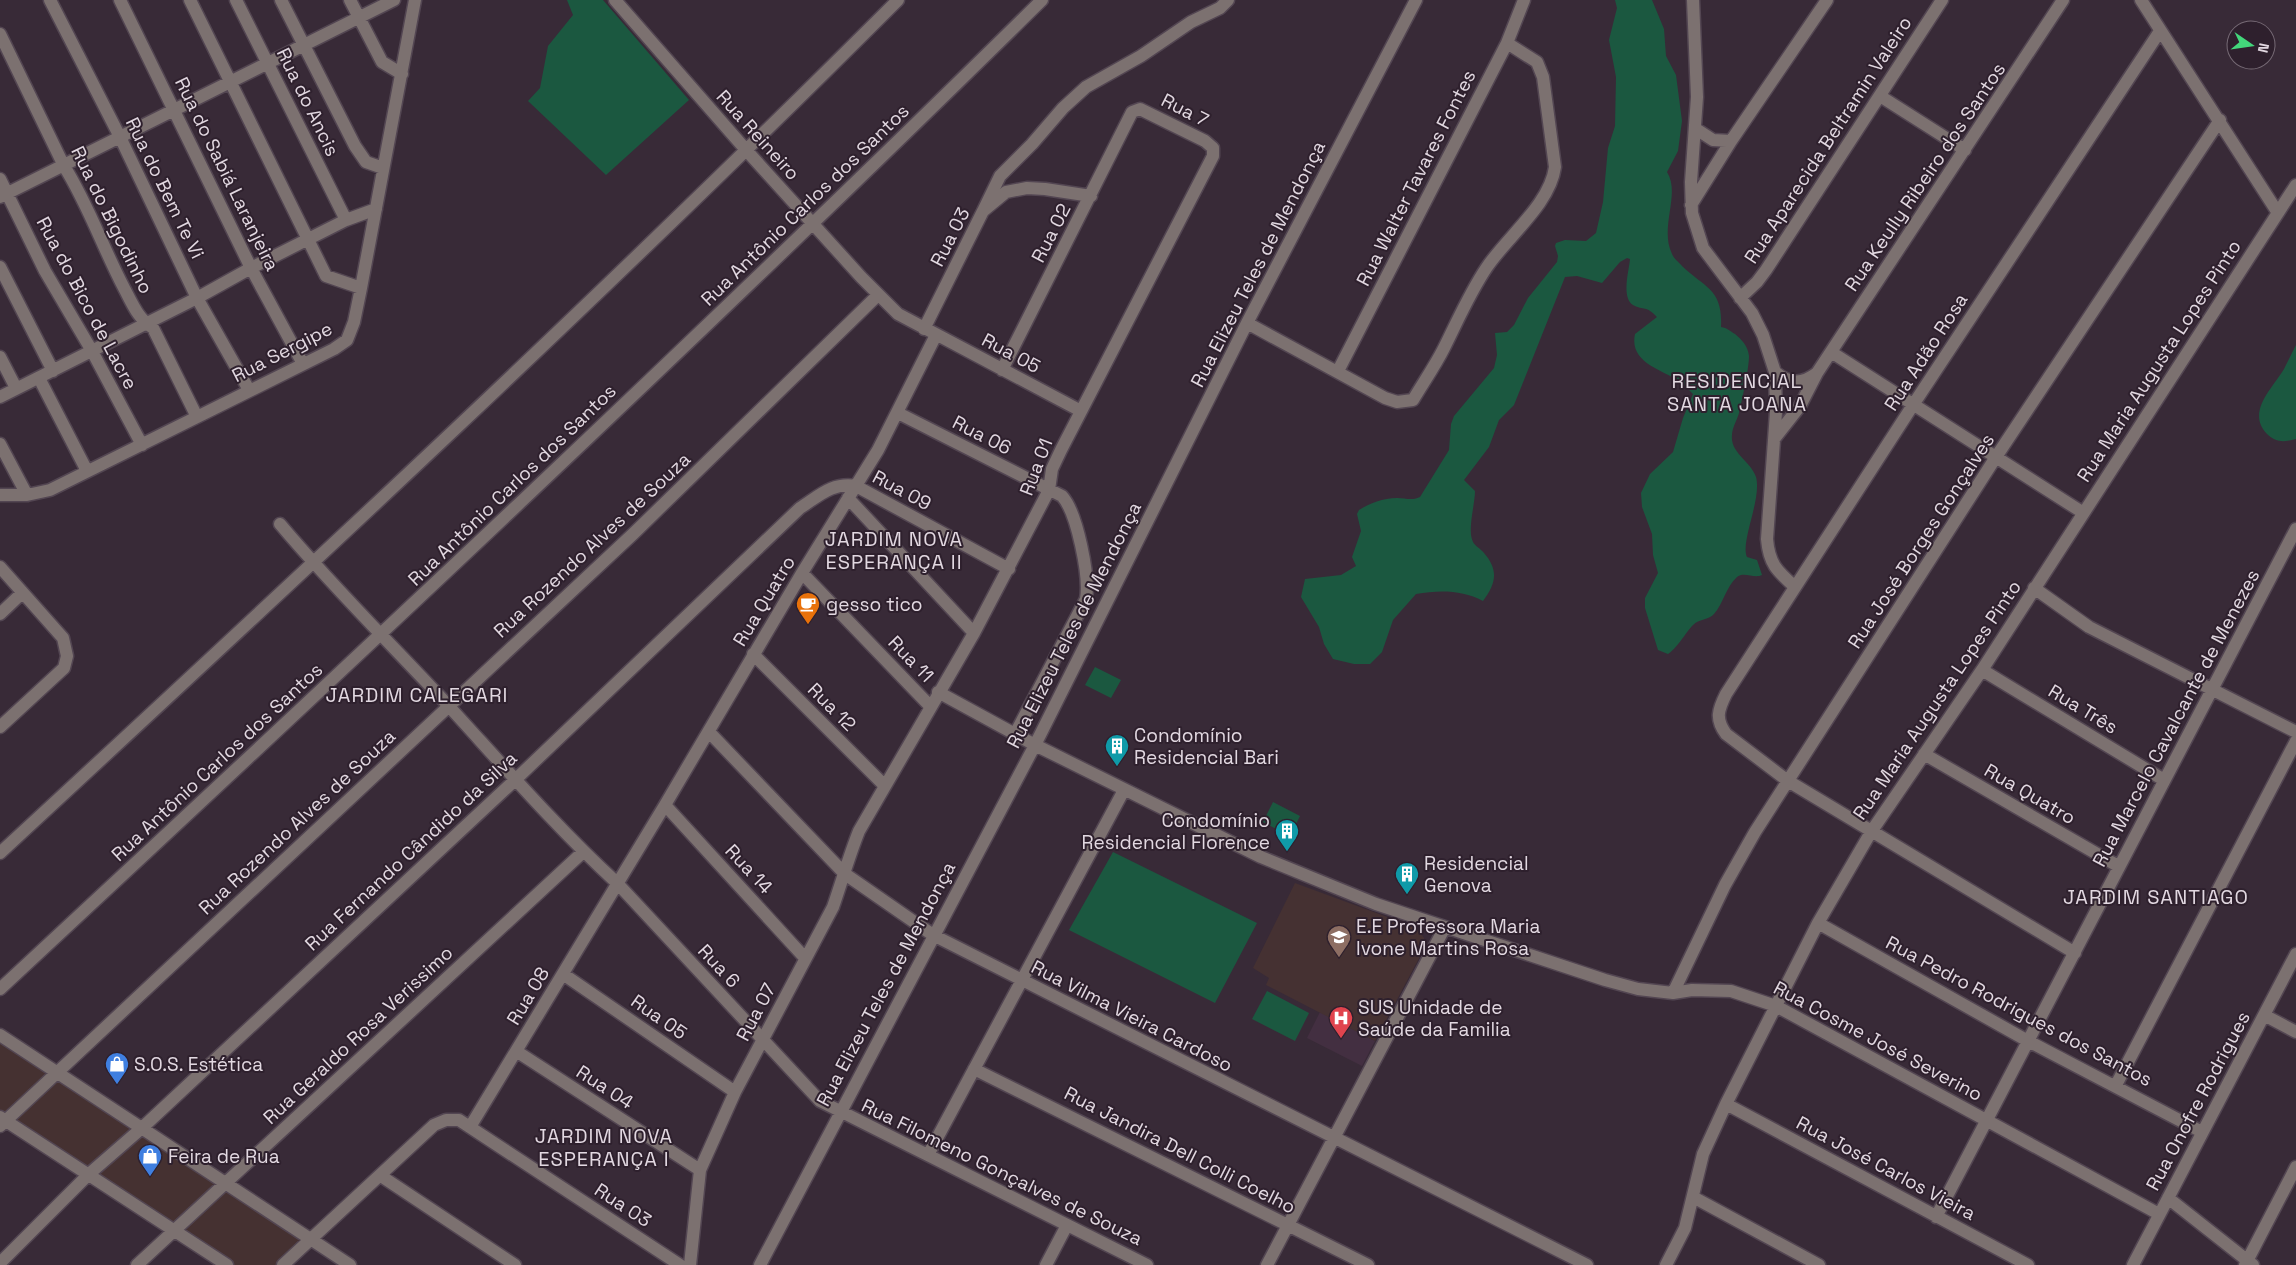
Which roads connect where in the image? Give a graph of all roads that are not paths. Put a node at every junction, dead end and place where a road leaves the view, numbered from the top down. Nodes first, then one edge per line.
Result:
1 (50, 0) edge
2 (120, 0) edge
3 (190, 0) edge
4 (236, 0) edge
5 (281, 0) edge
6 (350, 0) edge
7 (394, 0) edge
8 (415, 0) edge
9 (615, 0) edge
10 (898, 0) edge
11 (1042, 0) edge
12 (1228, 0) edge
13 (1416, 0) edge
14 (1524, 0) edge
15 (1693, 0) edge
16 (1827, 0) edge
17 (1942, 0) edge
18 (2063, 0) edge
19 (2141, 0) edge
20 (358, 18) junction
21 (2160, 31) junction
22 (0, 34) edge
23 (1507, 43) junction
24 (304, 45) junction
25 (268, 62) junction
26 (402, 74) junction
27 (231, 80) junction
28 (1880, 96) junction
29 (174, 110) junction
30 (1132, 112) joint
31 (2220, 120) junction
32 (1696, 129) junction
33 (120, 137) junction
34 (1731, 141) junction
35 (1965, 150) junction
36 (747, 151) junction
37 (1213, 156) joint
38 (64, 166) junction
39 (383, 168) junction
40 (0, 179) edge
41 (2296, 185) edge
42 (4, 195) edge
43 (1091, 196) junction
44 (1691, 205) junction
45 (376, 209) junction
46 (983, 211) junction
47 (2278, 213) junction
48 (346, 220) junction
49 (814, 225) junction
50 (307, 241) junction
51 (0, 267) edge
52 (252, 268) junction
53 (361, 288) junction
54 (878, 295) junction
55 (197, 298) junction
56 (1740, 298) junction
57 (145, 323) junction
58 (1247, 323) junction
59 (924, 329) junction
60 (936, 335) junction
61 (92, 351) junction
62 (1831, 352) junction
63 (0, 357) edge
64 (303, 364) junction
65 (1002, 370) junction
66 (53, 371) junction
67 (1338, 371) junction
68 (1775, 372) junction
69 (1817, 373) junction
70 (39, 378) junction
71 (16, 388) junction
72 (249, 390) junction
73 (0, 397) edge
74 (1913, 406) junction
75 (1081, 411) junction
76 (898, 413) junction
77 (198, 416) junction
78 (1774, 439) junction
79 (0, 444) edge
80 (142, 445) junction
81 (1996, 457) junction
82 (87, 471) junction
83 (856, 486) junction
84 (1049, 490) junction
85 (0, 495) edge
86 (27, 495) junction
87 (848, 498) junction
88 (2082, 512) junction
89 (280, 524) dead end
90 (2296, 529) edge
91 (313, 564) junction
92 (0, 566) edge
93 (1008, 569) junction
94 (802, 573) junction
95 (1795, 587) junction
96 (2034, 588) junction
97 (22, 593) junction
98 (0, 614) edge
99 (974, 633) junction
100 (382, 635) junction
101 (754, 654) junction
102 (1982, 670) junction
103 (2212, 690) junction
104 (938, 692) junction
105 (449, 706) junction
106 (930, 706) junction
107 (0, 727) edge
108 (709, 732) junction
109 (2296, 732) edge
110 (1015, 734) junction
111 (2296, 741) edge
112 (1035, 745) junction
113 (1924, 754) junction
114 (515, 780) junction
115 (2164, 780) junction
116 (1788, 781) junction
117 (885, 786) junction
118 (1124, 790) junction
119 (665, 806) junction
120 (1871, 832) junction
121 (583, 852) junction
122 (0, 853) edge
123 (2118, 866) junction
124 (845, 874) junction
125 (616, 883) junction
126 (1818, 923) junction
127 (1445, 927) junction
128 (933, 935) junction
129 (2075, 953) junction
130 (2296, 954) edge
131 (805, 958) junction
132 (563, 974) junction
133 (1021, 981) junction
134 (0, 989) edge
135 (1673, 993) junction
136 (1776, 1006) junction
137 (2264, 1015) junction
138 (2296, 1032) edge
139 (0, 1035) edge
140 (762, 1040) junction
141 (2028, 1041) junction
142 (516, 1051) junction
143 (974, 1069) junction
144 (56, 1072) junction
145 (2116, 1085) junction
146 (735, 1092) junction
147 (1726, 1104) junction
148 (840, 1112) junction
149 (1986, 1120) junction
150 (2, 1121) edge
151 (143, 1127) junction
152 (470, 1127) junction
153 (2202, 1132) junction
154 (1333, 1138) junction
155 (928, 1155) junction
156 (2296, 1167) edge
157 (700, 1170) junction
158 (89, 1174) junction
159 (381, 1176) junction
160 (226, 1183) junction
161 (1693, 1197) junction
162 (2168, 1198) junction
163 (2160, 1214) junction
164 (1936, 1217) junction
165 (1067, 1225) junction
166 (1288, 1225) junction
167 (174, 1231) junction
168 (311, 1238) junction
169 (0, 1263) edge
170 (2248, 1263) edge
171 (137, 1265) edge
172 (226, 1265) edge
173 (283, 1265) edge
174 (350, 1265) edge
175 (515, 1265) edge
176 (680, 1265) edge
177 (690, 1265) edge
178 (760, 1265) edge
179 (1046, 1265) edge
180 (1148, 1265) edge
181 (1268, 1265) edge
182 (1368, 1265) edge
183 (1587, 1265) edge
184 (1666, 1265) edge
185 (1820, 1265) edge
186 (2028, 1265) edge
187 (2133, 1265) edge

1 - 33 street, Rua do Bem Te Vi
2 - 29 street, Rua do Sabiá Laranjeira
3 - 27 street
4 - 25 street, Rua do Ancis
5 - 24 street
6 - 20 street
7 - 20 street
8 - 26 street, Rua Sergipe
9 - 36 street, Rua Reineiro
10 - 36 street
11 - 49 street, Rua Antônio Carlos dos Santos
12 - 46 street
13 - 58 street, Rua Elizeu Teles de Mendonça
14 - 23 street, Rua Walter Tavares Fontes
15 - 32 street
16 - 34 street
17 - 28 street, Rua Aparecida Beltramin Valeiro
18 - 35 street, Rua Keully Ribeiro dos Santos
19 - 21 street
20 - 24 street
20 - 26 street
21 - 31 street
21 - 74 street, Rua Adão Rosa
22 - 38 street, Rua do Bigodinho
23 - 67 street, Rua Walter Tavares Fontes
23 - 67 street
24 - 25 street
24 - 39 street
25 - 27 street
25 - 48 street, Rua do Ancis
26 - 39 street, Rua Sergipe
27 - 29 street
27 - 50 street
28 - 35 street
28 - 56 street, Rua Aparecida Beltramin Valeiro
29 - 33 street
29 - 52 street, Rua do Sabiá Laranjeira
30 - 37 street, Rua 7
30 - 43 street, Rua 02
31 - 47 street
31 - 81 street, Rua José Borges Gonçalves
32 - 34 street
32 - 44 street
33 - 38 street
33 - 55 street, Rua do Bem Te Vi
34 - 44 street
35 - 62 street, Rua Keully Ribeiro dos Santos
36 - 49 street, Rua Reineiro
36 - 91 street
37 - 75 street, Rua 01
38 - 42 street
38 - 57 street, Rua do Bigodinho
39 - 45 street, Rua Sergipe
40 - 42 street, Rua do Bico de Lacre
41 - 47 street, Rua Maria Augusta Lopes Pinto
42 - 61 street, Rua do Bico de Lacre
43 - 46 street, Rua 03
43 - 65 street, Rua 02
44 - 56 street
45 - 48 street
45 - 53 street, Rua Sergipe
46 - 59 street, Rua 03
47 - 88 street, Rua Maria Augusta Lopes Pinto
48 - 50 street
49 - 54 street, Rua Reineiro
49 - 100 street, Rua Antônio Carlos dos Santos
50 - 52 street
50 - 53 street
51 - 66 street
52 - 55 street
52 - 64 street, Rua do Sabiá Laranjeira
53 - 64 street, Rua Sergipe
54 - 59 street, Rua Reineiro
54 - 105 street, Rua Rozendo Alves de Souza
55 - 57 street
55 - 72 street, Rua do Bem Te Vi
56 - 68 street
57 - 61 street
57 - 77 street, Rua do Bigodinho
58 - 67 street
58 - 112 street, Rua Elizeu Teles de Mendonça
59 - 60 street, Rua 05
60 - 65 street, Rua 05
60 - 76 street, Rua Quatro
61 - 66 street
61 - 80 street, Rua do Bico de Lacre
62 - 69 street, Rua Keully Ribeiro dos Santos
62 - 74 street
63 - 71 street
64 - 72 street, Rua Sergipe
65 - 75 street, Rua 05
66 - 70 street
68 - 69 street
68 - 78 street
69 - 78 street, Rua Keully Ribeiro dos Santos
70 - 71 street
70 - 82 street
71 - 73 street
72 - 77 street, Rua Sergipe
74 - 81 street
74 - 95 street, Rua Adão Rosa
75 - 84 street, Rua 01
76 - 83 street, Rua Quatro
76 - 84 street, Rua 06
77 - 80 street, Rua Sergipe
78 - 95 street
79 - 86 street
80 - 82 street, Rua Sergipe
81 - 88 street
81 - 116 street, Rua José Borges Gonçalves
82 - 86 street, Rua Sergipe
83 - 87 street, Rua Quatro
83 - 93 street, Rua 09
83 - 114 street, Rua Fernando Cândido da Silva
84 - 93 street, Rua 01
84 - 110 street, Rua 06
85 - 86 street, Rua Sergipe
87 - 94 street, Rua Quatro
87 - 99 street
88 - 96 street, Rua Maria Augusta Lopes Pinto
89 - 91 street, Rua 6
90 - 103 street, Rua Marcelo Cavalcante de Menezes
91 - 100 street, Rua 6
91 - 122 street
92 - 97 street
93 - 99 street, Rua 01
94 - 101 street, Rua Quatro
94 - 106 street, Rua 11
95 - 116 street, Rua Adão Rosa
96 - 102 street, Rua Maria Augusta Lopes Pinto
96 - 103 street
97 - 98 street
97 - 107 street
99 - 104 street, Rua 01
100 - 105 street, Rua 6
100 - 134 street, Rua Antônio Carlos dos Santos
101 - 108 street, Rua Quatro
101 - 117 street, Rua 12
102 - 113 street, Rua Maria Augusta Lopes Pinto
102 - 115 street, Rua Três
103 - 109 street
103 - 115 street, Rua Marcelo Cavalcante de Menezes
104 - 106 street, Rua 01
104 - 110 street, Rua 11
105 - 114 street, Rua 6
105 - 144 street, Rua Rozendo Alves de Souza
106 - 117 street, Rua 01
108 - 119 street, Rua Quatro
108 - 124 street, Rua Vilma Vieira Cardoso
110 - 112 street, Rua 11
111 - 145 street
112 - 118 street, Rua Cosme José Severino
112 - 128 street, Rua Elizeu Teles de Mendonça
113 - 120 street, Rua Maria Augusta Lopes Pinto
113 - 123 street, Rua Quatro
114 - 121 street, Rua 6
114 - 151 street, Rua Fernando Cândido da Silva
115 - 123 street, Rua Marcelo Cavalcante de Menezes
116 - 120 street, Rua Adão Rosa
116 - 135 street, Rua José Borges Gonçalves
117 - 124 street, Rua 07
118 - 127 street, Rua Cosme José Severino
118 - 133 street
119 - 125 street, Rua Quatro
119 - 131 street, Rua 14
120 - 126 street, Rua Maria Augusta Lopes Pinto
120 - 129 street, Rua Adão Rosa
121 - 125 street, Rua 6
121 - 160 street, Rua Geraldo Rosa Verissimo
123 - 129 street, Rua Marcelo Cavalcante de Menezes
124 - 128 street, Rua Vilma Vieira Cardoso
124 - 131 street, Rua 07
125 - 132 street, Rua 08
125 - 140 street, Rua 6
126 - 136 street, Rua Maria Augusta Lopes Pinto
126 - 141 street, Rua Pedro Rodrigues dos Santos
127 - 135 street, Rua Cosme José Severino
127 - 154 street
128 - 133 street, Rua Vilma Vieira Cardoso
128 - 148 street, Rua Elizeu Teles de Mendonça
129 - 141 street, Rua Marcelo Cavalcante de Menezes
130 - 137 street, Rua Onofre Rodrigues
131 - 140 street, Rua 07
132 - 142 street, Rua 08
132 - 146 street, Rua 05
133 - 143 street
133 - 154 street, Rua Vilma Vieira Cardoso
135 - 136 street, Rua Cosme José Severino
136 - 147 street, Rua Maria Augusta Lopes Pinto
136 - 149 street, Rua Cosme José Severino
137 - 138 street
137 - 153 street, Rua Onofre Rodrigues
139 - 144 street
140 - 146 street, Rua 07
140 - 148 street, Rua 6
141 - 145 street, Rua Pedro Rodrigues dos Santos
141 - 149 street, Rua Marcelo Cavalcante de Menezes
142 - 152 street, Rua 08
142 - 157 street, Rua 04
143 - 155 street
143 - 166 street, Rua Jandira Dell Colli Coelho
144 - 150 street, Rua Rozendo Alves de Souza
144 - 151 street
145 - 153 street, Rua Pedro Rodrigues dos Santos
146 - 157 street, Rua 07
147 - 161 street, Rua Maria Augusta Lopes Pinto
147 - 164 street, Rua José Carlos Vieira
148 - 155 street, Rua Filomeno Gonçalves de Souza
148 - 178 street, Rua Elizeu Teles de Mendonça
149 - 163 street, Rua Cosme José Severino
149 - 164 street, Rua Marcelo Cavalcante de Menezes
150 - 158 street
151 - 158 street, Rua Fernando Cândido da Silva
151 - 160 street
152 - 159 street, Rua 03
152 - 176 street, Rua 03
153 - 162 street, Rua Onofre Rodrigues
154 - 166 street
154 - 183 street, Rua Vilma Vieira Cardoso
155 - 165 street, Rua Filomeno Gonçalves de Souza
156 - 170 street
157 - 177 street, Rua 07
158 - 167 street
158 - 169 street, Rua Fernando Cândido da Silva
159 - 168 street, Rua 03
159 - 175 street
160 - 167 street, Rua Geraldo Rosa Verissimo
160 - 168 street
161 - 184 street, Rua Maria Augusta Lopes Pinto
161 - 185 street
162 - 163 street, Rua Onofre Rodrigues
162 - 170 street
163 - 187 street, Rua Onofre Rodrigues
164 - 186 street, Rua José Carlos Vieira
165 - 179 street
165 - 180 street, Rua Filomeno Gonçalves de Souza
166 - 181 street
166 - 182 street, Rua Jandira Dell Colli Coelho
167 - 171 street, Rua Geraldo Rosa Verissimo
167 - 172 street
168 - 173 street, Rua 03
168 - 174 street

